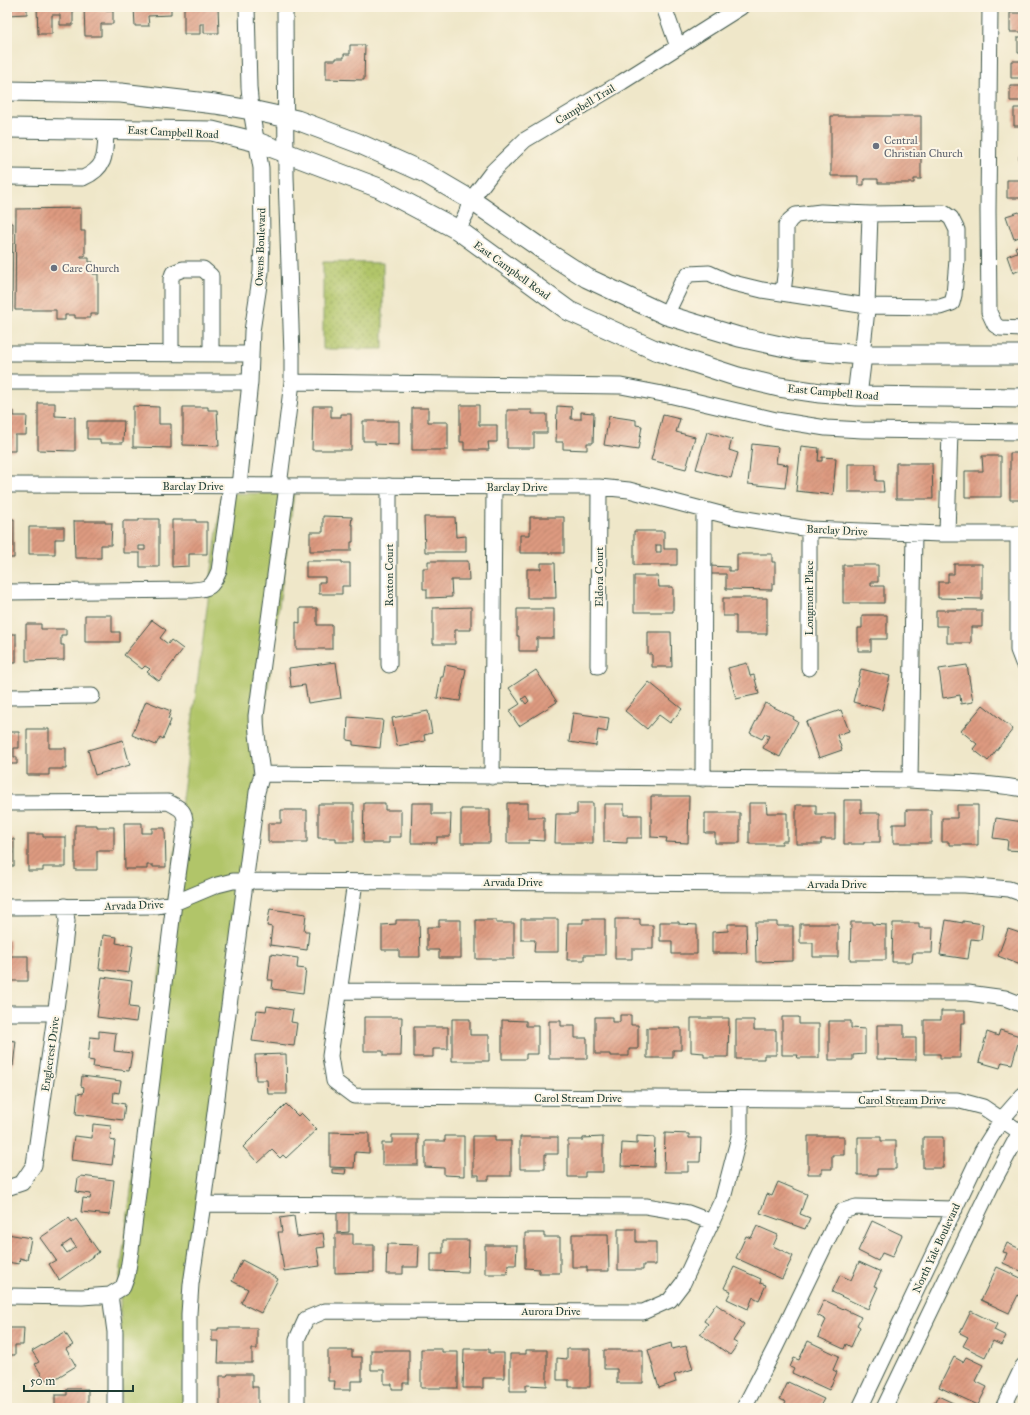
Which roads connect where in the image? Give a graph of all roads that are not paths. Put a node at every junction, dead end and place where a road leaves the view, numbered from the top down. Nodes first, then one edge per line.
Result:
1 (247, 7) edge
2 (284, 7) edge
3 (664, 7) edge
4 (741, 7) edge
5 (990, 7) edge
6 (678, 47) junction
7 (7, 91) edge
8 (251, 110) junction
9 (286, 117) junction
10 (7, 128) edge
11 (106, 129) junction
12 (257, 142) junction
13 (286, 153) junction
14 (7, 177) edge
15 (471, 200) junction
16 (870, 214) junction
17 (458, 230) junction
18 (783, 293) junction
19 (868, 306) junction
20 (666, 315) junction
21 (1023, 328) edge
22 (7, 354) edge
23 (170, 354) junction
24 (210, 354) junction
25 (251, 354) junction
26 (862, 355) junction
27 (1023, 355) edge
28 (7, 382) edge
29 (250, 382) junction
30 (292, 382) junction
31 (857, 396) junction
32 (1023, 398) edge
33 (950, 431) junction
34 (1023, 432) edge
35 (7, 485) edge
36 (235, 486) junction
37 (283, 486) junction
38 (389, 486) junction
39 (494, 487) junction
40 (599, 488) junction
41 (704, 510) junction
42 (809, 529) junction
43 (914, 533) junction
44 (947, 534) junction
45 (1021, 534) edge
46 (7, 592) edge
47 (1023, 663) edge
48 (389, 665) dead end
49 (598, 666) dead end
50 (809, 668) dead end
51 (92, 696) dead end
52 (7, 697) edge
53 (262, 774) junction
54 (492, 777) junction
55 (703, 779) junction
56 (910, 780) junction
57 (1023, 789) edge
58 (7, 803) edge
59 (245, 881) junction
60 (355, 882) junction
61 (1023, 894) edge
62 (174, 903) junction
63 (65, 906) junction
64 (7, 907) edge
65 (339, 991) junction
66 (1023, 1005) edge
67 (7, 1013) edge
68 (56, 1013) junction
69 (1023, 1095) edge
70 (740, 1099) junction
71 (1002, 1120) junction
72 (1021, 1130) edge
73 (7, 1188) edge
74 (203, 1204) junction
75 (955, 1209) junction
76 (712, 1222) junction
77 (110, 1295) junction
78 (7, 1296) edge
79 (1023, 1366) edge
80 (115, 1408) edge
81 (189, 1408) edge
82 (297, 1408) edge
83 (744, 1408) edge
84 (860, 1408) edge
85 (884, 1408) edge
86 (1003, 1408) edge

1 - 8 street, Owens Boulevard
2 - 9 street
3 - 6 street
4 - 6 street, Campbell Trail
5 - 21 street
6 - 15 street, Campbell Trail
7 - 8 main road
8 - 9 main road
8 - 12 street, Owens Boulevard
9 - 13 street
9 - 15 main road
10 - 11 main road, East Campbell Road
11 - 12 main road, East Campbell Road
11 - 14 street
12 - 13 main road, East Campbell Road
12 - 25 street, Owens Boulevard
13 - 17 main road, East Campbell Road
13 - 30 street
15 - 17 street, Campbell Trail
15 - 20 main road
16 - 18 street
16 - 19 street
16 - 19 street
17 - 31 main road, East Campbell Road
18 - 19 street
18 - 20 street
19 - 26 street
20 - 26 main road
22 - 23 street
23 - 24 street
23 - 24 street
24 - 25 street
25 - 29 street, Owens Boulevard
26 - 27 main road
26 - 31 main road
28 - 29 street
29 - 36 street, Owens Boulevard
30 - 33 street
30 - 37 street
31 - 32 main road, East Campbell Road
33 - 34 street
33 - 44 street
35 - 36 street, Barclay Drive
36 - 37 street, Barclay Drive
36 - 46 street, Owens Boulevard
37 - 38 street, Barclay Drive
37 - 53 street
38 - 39 street, Barclay Drive
38 - 48 street, Roxton Court
39 - 40 street, Barclay Drive
39 - 54 street
40 - 41 street, Barclay Drive
40 - 49 street, Eldora Court
41 - 42 street, Barclay Drive
41 - 55 street
42 - 43 street, Barclay Drive
42 - 50 street, Longmont Place
43 - 44 street, Barclay Drive
43 - 56 street
44 - 45 street, Barclay Drive
45 - 47 street
51 - 52 street
53 - 54 street
53 - 59 street
54 - 55 street
55 - 56 street
56 - 57 street
58 - 62 street
59 - 60 street, Arvada Drive
59 - 62 street, Arvada Drive
59 - 74 street
60 - 61 street, Arvada Drive
60 - 65 street, Carol Stream Drive
62 - 63 street, Arvada Drive
62 - 77 street
63 - 64 street, Arvada Drive
63 - 68 street, Englecrest Drive
65 - 66 street
65 - 70 street, Carol Stream Drive
67 - 68 street
68 - 73 street, Englecrest Drive
69 - 71 street, North Yale Boulevard
70 - 71 street, Carol Stream Drive
70 - 76 street, Aurora Drive
71 - 72 street, Carol Stream Drive
71 - 75 street, North Yale Boulevard
72 - 85 street, North Yale Boulevard
74 - 76 street
74 - 81 street
75 - 83 street
75 - 84 street, North Yale Boulevard
76 - 82 street, Aurora Drive
77 - 78 street
77 - 80 street
79 - 86 street

